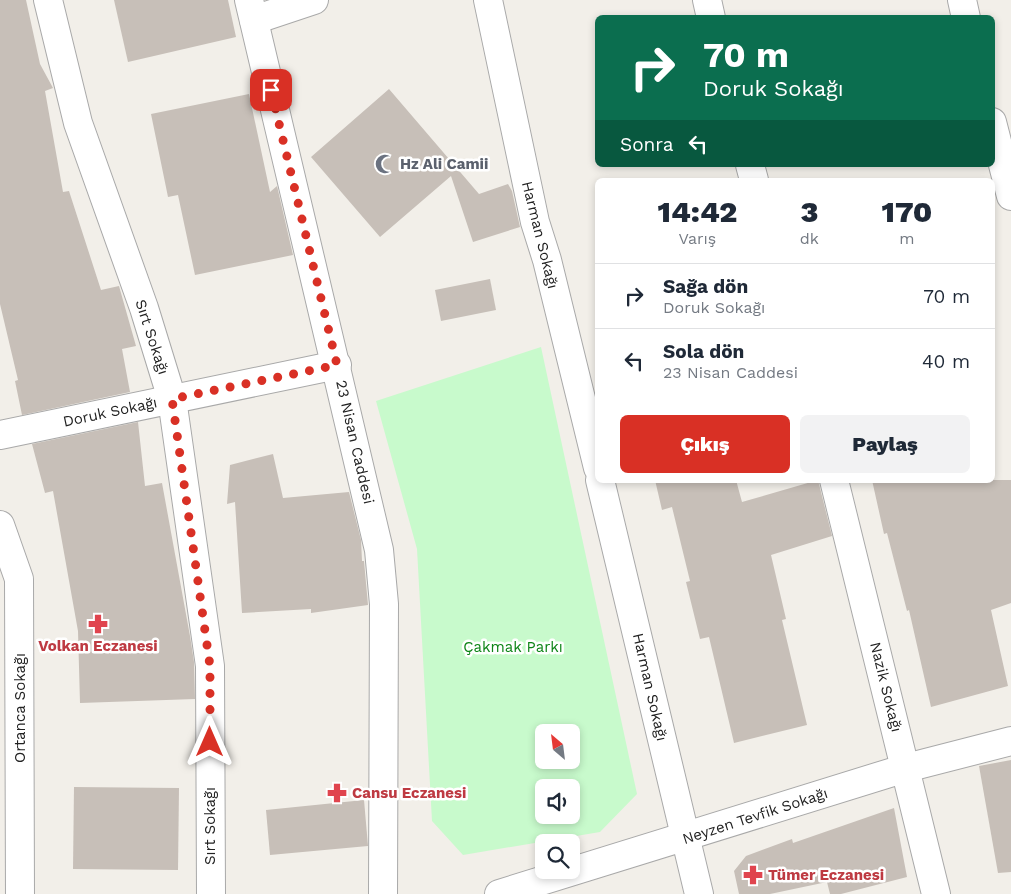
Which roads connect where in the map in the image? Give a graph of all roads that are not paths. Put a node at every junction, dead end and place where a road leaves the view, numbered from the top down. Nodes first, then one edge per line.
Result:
1 (48, 0) edge
2 (314, 0) edge
3 (488, 0) edge
4 (706, 0) edge
5 (962, 0) edge
6 (252, 10) edge
7 (710, 15) edge
8 (965, 15) edge
9 (995, 134) edge
10 (1011, 196) edge
11 (337, 365) junction
12 (172, 399) junction
13 (0, 435) edge
14 (595, 456) edge
15 (601, 483) edge
16 (835, 483) edge
17 (0, 525) edge
18 (1011, 741) edge
19 (906, 768) junction
20 (684, 838) junction
21 (20, 894) edge
22 (210, 894) edge
23 (383, 894) edge
24 (499, 894) edge
25 (699, 894) edge
26 (936, 894) edge

1 - 12 street, Sırt Sokağı
2 - 6 street
3 - 14 street, Harman Sokağı
4 - 7 street
5 - 8 street
6 - 11 street, 23 Nisan Caddesi
9 - 10 street
11 - 12 street, Doruk Sokağı
11 - 23 street, 23 Nisan Caddesi
12 - 13 street, Doruk Sokağı
12 - 22 street, Sırt Sokağı
15 - 20 street, Harman Sokağı
16 - 19 street, Nazik Sokağı
17 - 21 street, Ortanca Sokağı
18 - 19 street, Neyzen Tevfik Sokağı
19 - 20 street, Neyzen Tevfik Sokağı
19 - 26 street, Nazik Sokağı
20 - 24 street, Neyzen Tevfik Sokağı
20 - 25 street, Harman Sokağı

